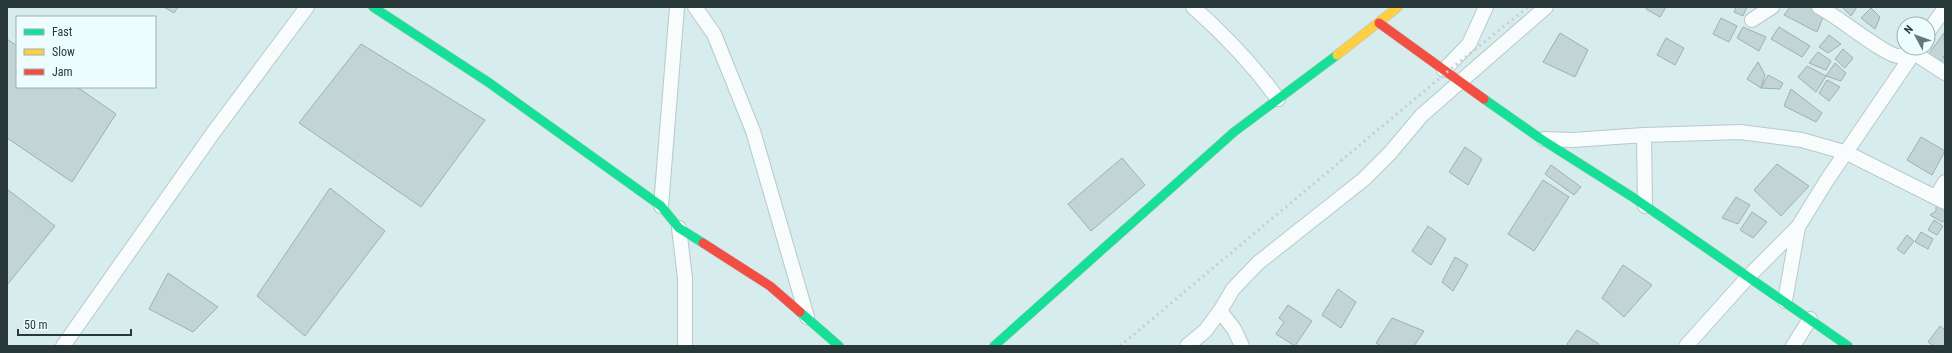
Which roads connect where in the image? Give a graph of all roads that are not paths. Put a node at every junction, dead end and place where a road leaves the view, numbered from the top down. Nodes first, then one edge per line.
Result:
1 (307, 7) edge
2 (373, 7) edge
3 (677, 7) edge
4 (695, 7) edge
5 (1193, 7) edge
6 (1398, 7) edge
7 (1486, 7) edge
8 (1546, 7) edge
9 (1772, 7) edge
10 (1945, 8) edge
11 (1828, 9) edge
12 (1752, 20) dead end
13 (1936, 21) edge
14 (1379, 23) junction
15 (1896, 56) edge
16 (1912, 56) edge
17 (1922, 56) edge
18 (1444, 70) junction
19 (1945, 73) edge
20 (1459, 81) junction
21 (1278, 99) junction
22 (1644, 135) junction
23 (1541, 139) junction
24 (1847, 153) junction
25 (1945, 182) edge
26 (1940, 199) edge
27 (661, 206) junction
28 (1645, 206) junction
29 (1798, 227) junction
30 (679, 228) junction
31 (1748, 277) junction
32 (1784, 301) junction
33 (1220, 311) junction
34 (807, 318) junction
35 (1810, 319) junction
36 (63, 346) edge
37 (685, 346) edge
38 (839, 346) edge
39 (994, 346) edge
40 (1187, 346) edge
41 (1242, 346) edge
42 (1686, 346) edge
43 (1793, 346) edge
44 (1848, 346) edge

1 - 36 street
2 - 27 street
3 - 27 street
4 - 34 street
5 - 21 street
6 - 14 street
7 - 18 street
8 - 20 street
9 - 12 street
10 - 13 street
11 - 15 street
14 - 18 street
14 - 21 street
16 - 24 street
17 - 19 street
18 - 20 street
20 - 23 street
20 - 33 street
21 - 39 street
22 - 23 street
22 - 24 street
22 - 28 street
23 - 28 street
24 - 26 street
24 - 29 street
25 - 26 street
27 - 30 street
28 - 31 street
29 - 31 street
29 - 32 street
30 - 34 street
30 - 37 street
31 - 32 street
31 - 42 street
32 - 35 street
33 - 40 street
33 - 41 street
34 - 38 street
35 - 43 street
35 - 44 street

